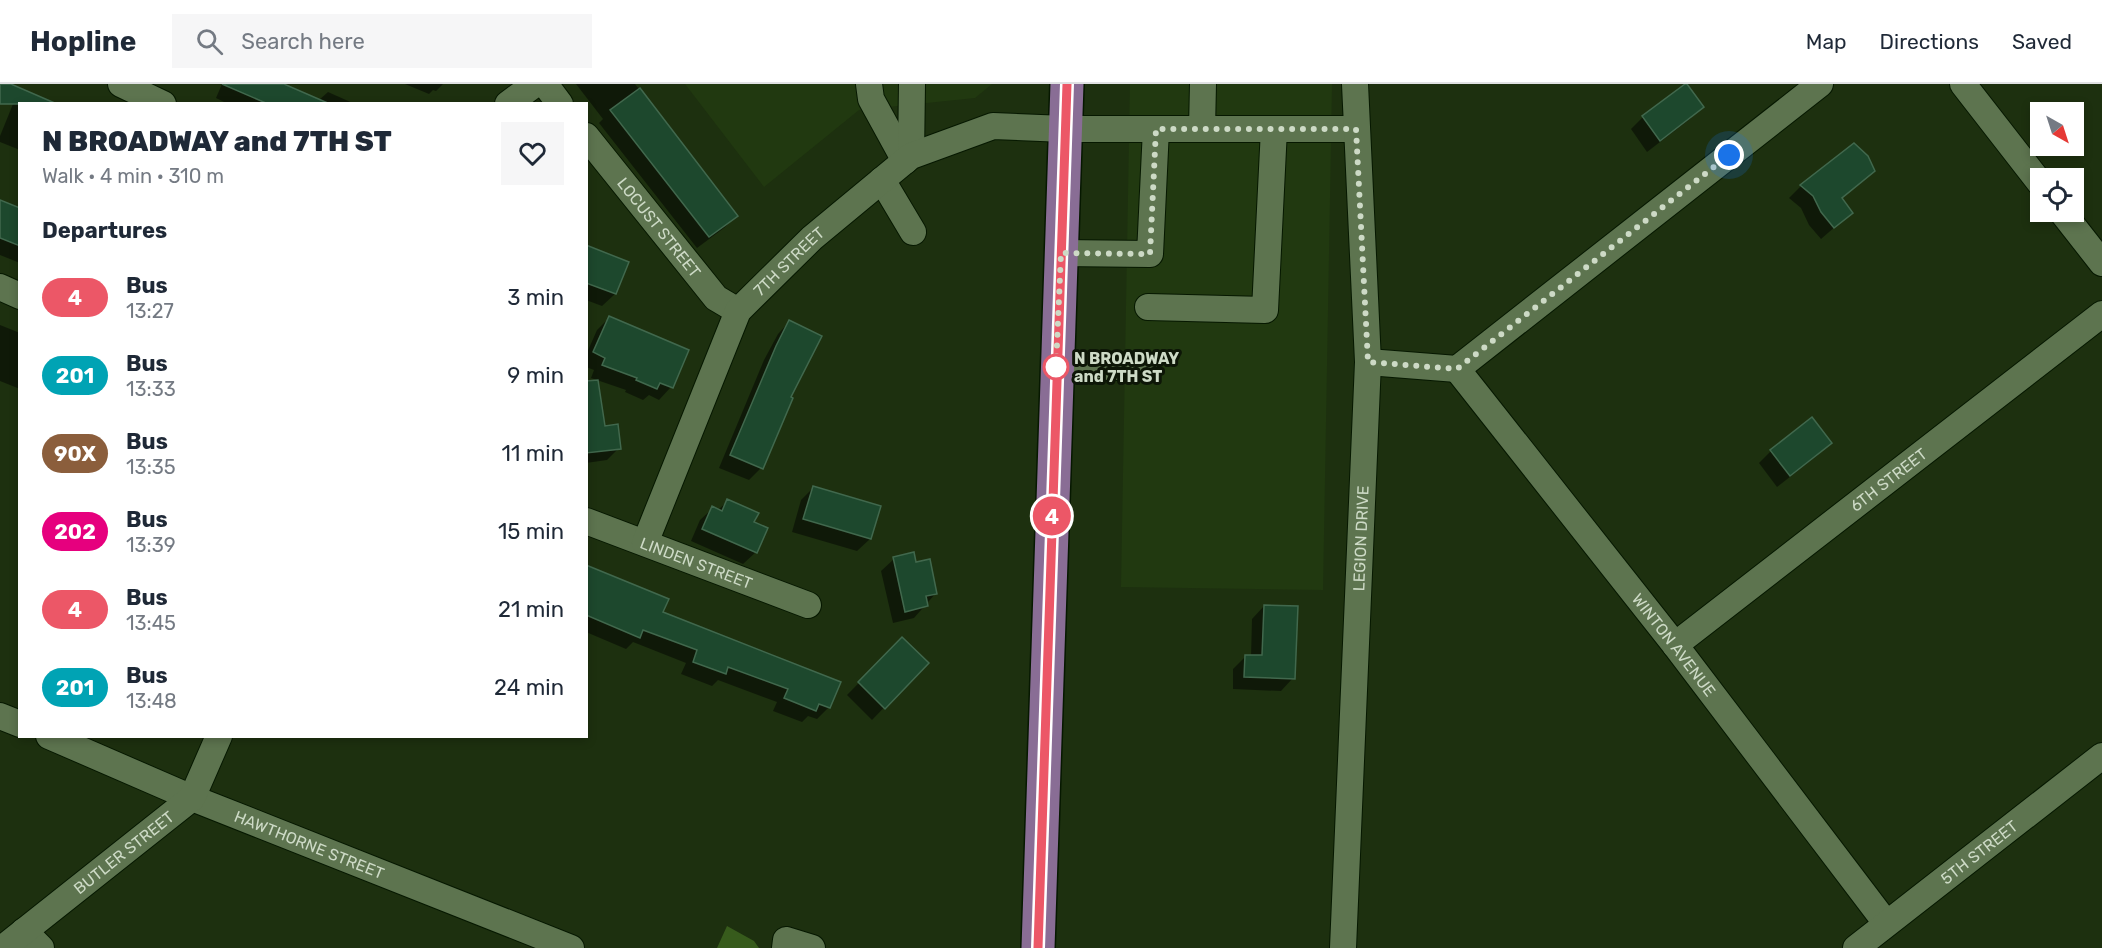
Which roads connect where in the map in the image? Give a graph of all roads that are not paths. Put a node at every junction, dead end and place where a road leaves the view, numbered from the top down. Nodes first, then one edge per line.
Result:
1 (121, 84) edge
2 (535, 84) edge
3 (545, 84) edge
4 (869, 84) edge
5 (912, 84) edge
6 (1067, 84) edge
7 (1203, 84) edge
8 (1355, 84) edge
9 (1820, 84) edge
10 (1963, 84) edge
11 (159, 102) edge
12 (511, 102) edge
13 (558, 102) edge
14 (1065, 129) junction
15 (1156, 129) junction
16 (1202, 129) junction
17 (1274, 129) junction
18 (1356, 129) junction
19 (588, 138) edge
20 (908, 159) junction
21 (2030, 170) edge
22 (882, 180) junction
23 (2070, 222) edge
24 (913, 231) dead end
25 (1061, 253) junction
26 (2102, 263) edge
27 (0, 287) edge
28 (18, 295) edge
29 (1148, 307) dead end
30 (738, 311) junction
31 (2102, 314) edge
32 (1368, 362) junction
33 (1056, 367) junction
34 (1144, 367) dead end
35 (1457, 369) junction
36 (588, 522) edge
37 (645, 543) junction
38 (808, 605) dead end
39 (1675, 645) junction
40 (0, 716) edge
41 (18, 723) edge
42 (54, 738) edge
43 (218, 738) edge
44 (2102, 756) edge
45 (192, 798) junction
46 (1886, 923) junction
47 (32, 939) edge
48 (3, 948) edge
49 (571, 948) edge
50 (786, 948) edge
51 (812, 948) edge
52 (1038, 948) edge
53 (1343, 948) edge
54 (1856, 948) edge

1 - 11 street
2 - 12 street
3 - 13 street
4 - 20 street
5 - 20 street
6 - 14 main road
7 - 16 street
8 - 18 street, LEGION DRIVE
9 - 35 street
10 - 21 street
14 - 15 street, 7TH STREET
14 - 20 street, 7TH STREET
14 - 25 main road
15 - 16 street, 7TH STREET
15 - 25 street
16 - 17 street, 7TH STREET
17 - 18 street, 7TH STREET
17 - 29 street
18 - 32 street, LEGION DRIVE
19 - 30 street, LOCUST STREET
20 - 22 street, 7TH STREET
22 - 24 street
22 - 30 street, 7TH STREET
23 - 26 street
25 - 33 main road
27 - 28 street
30 - 37 street, 7TH STREET
31 - 39 street, 6TH STREET
32 - 35 street
32 - 53 street, LEGION DRIVE
33 - 34 street
33 - 52 main road
35 - 39 street, WINTON AVENUE
36 - 37 street, LINDEN STREET
37 - 38 street, LINDEN STREET
39 - 46 street, WINTON AVENUE
40 - 41 street
42 - 45 street, HAWTHORNE STREET
43 - 45 street, BUTLER STREET
44 - 46 street, 5TH STREET
45 - 47 street, BUTLER STREET
45 - 49 street, HAWTHORNE STREET
46 - 54 street, 5TH STREET
47 - 48 street, BUTLER STREET
50 - 51 street

